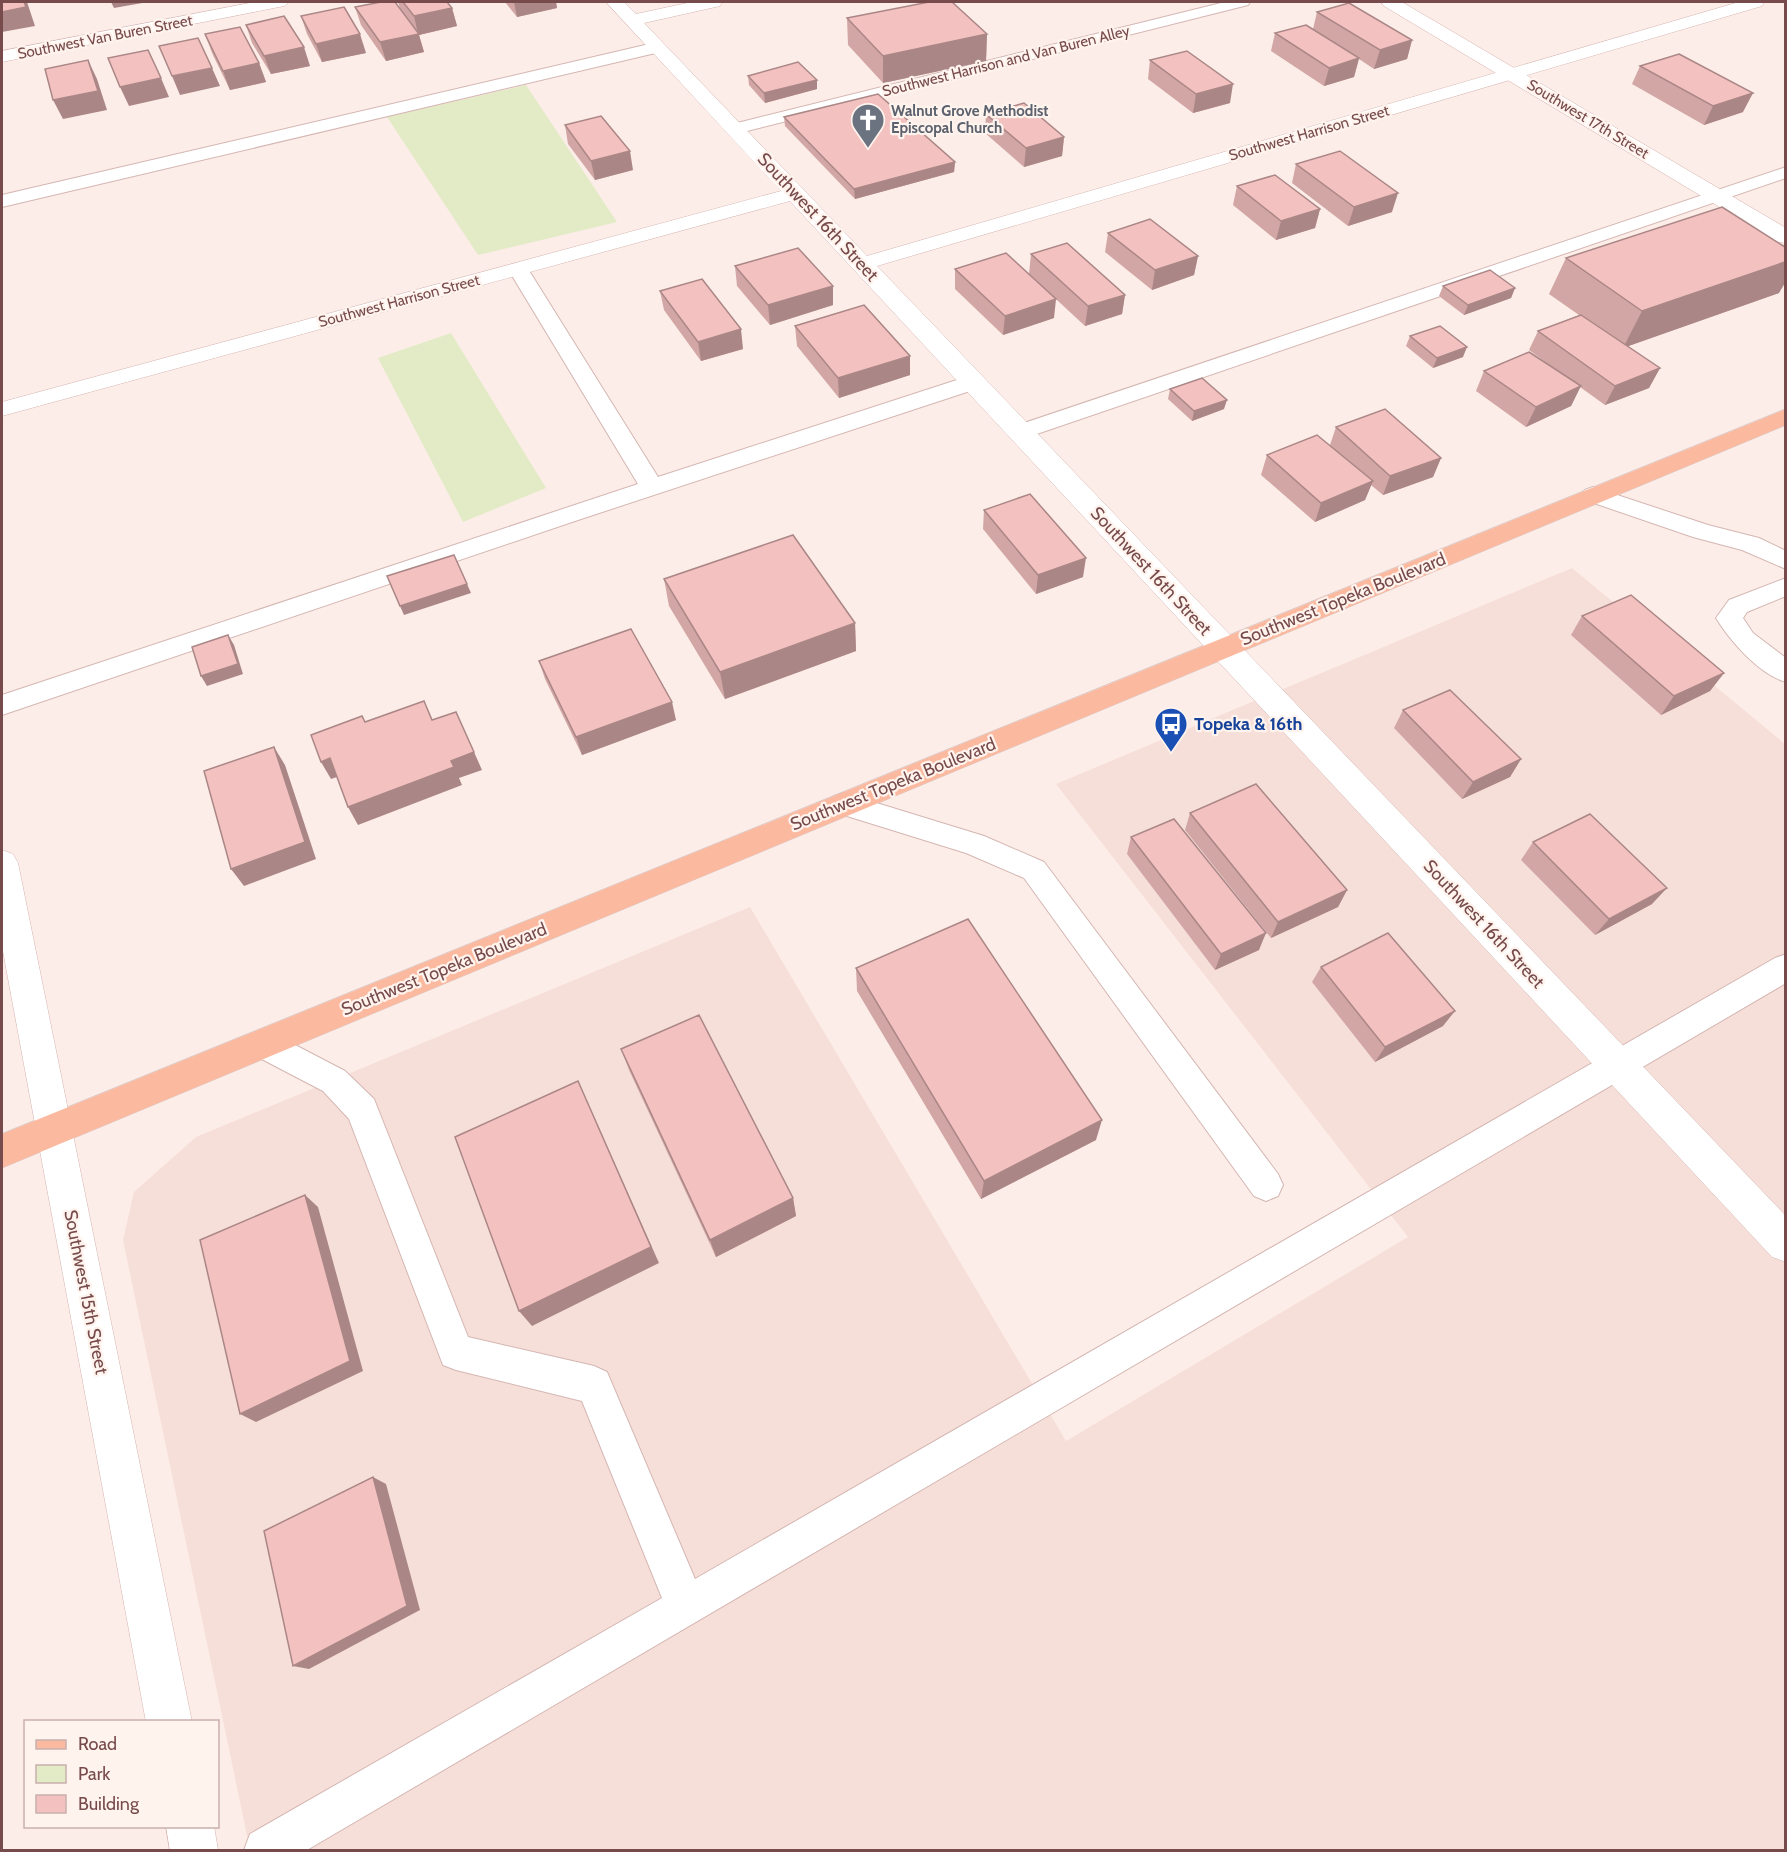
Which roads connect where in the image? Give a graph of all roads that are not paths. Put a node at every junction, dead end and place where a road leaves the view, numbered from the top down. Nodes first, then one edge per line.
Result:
1 (279, 2) edge
2 (714, 2) edge
3 (1242, 2) edge
4 (1390, 2) edge
5 (1756, 2) edge
6 (623, 11) edge
7 (658, 47) junction
8 (2, 57) edge
9 (1511, 73) junction
10 (735, 129) junction
11 (1785, 171) edge
12 (1785, 191) edge
13 (796, 193) junction
14 (1716, 195) junction
15 (2, 201) edge
16 (1734, 206) junction
17 (1785, 237) edge
18 (862, 264) junction
19 (518, 268) junction
20 (974, 382) junction
21 (2, 409) edge
22 (1785, 416) edge
23 (1020, 432) junction
24 (652, 487) junction
25 (1593, 495) junction
26 (1785, 561) edge
27 (1785, 585) edge
28 (1224, 648) junction
29 (1785, 673) edge
30 (2, 705) edge
31 (844, 804) junction
32 (2, 863) edge
33 (1785, 967) edge
34 (263, 1044) junction
35 (1618, 1066) junction
36 (54, 1130) junction
37 (2, 1151) edge
38 (1266, 1185) dead end
39 (1785, 1244) edge
40 (686, 1606) junction
41 (169, 1720) edge
42 (190, 1828) edge
43 (194, 1851) edge
44 (266, 1851) edge

1 - 8 street, Southwest Van Buren Street
2 - 6 street
3 - 10 lane, Southwest Harrison and Van Buren Alley
4 - 9 street, Southwest 17th Street
5 - 9 street, Southwest Harrison Street
6 - 7 street, Southwest 16th Street
7 - 10 street, Southwest 16th Street
7 - 15 lane
9 - 14 street, Southwest 17th Street
9 - 18 street, Southwest Harrison Street
10 - 13 street, Southwest 16th Street
11 - 14 lane
12 - 16 lane
13 - 18 street, Southwest 16th Street
13 - 19 street, Southwest Harrison Street
14 - 16 street, Southwest 17th Street
14 - 23 lane
16 - 17 street, Southwest 17th Street
18 - 20 street, Southwest 16th Street
19 - 21 street, Southwest Harrison Street
19 - 24 lane
20 - 23 street, Southwest 16th Street
20 - 24 lane
22 - 25 main road, Southwest Topeka Boulevard
23 - 28 street, Southwest 16th Street
24 - 30 lane
25 - 26 lane
25 - 28 main road, Southwest Topeka Boulevard
27 - 29 lane
28 - 31 main road, Southwest Topeka Boulevard
28 - 35 street, Southwest 16th Street
31 - 34 main road, Southwest Topeka Boulevard
31 - 38 lane
32 - 36 street, Southwest 15th Street
33 - 35 lane
34 - 36 main road, Southwest Topeka Boulevard
34 - 40 lane
35 - 39 street, Southwest 16th Street
35 - 40 lane
36 - 37 main road, Southwest Topeka Boulevard
36 - 41 street, Southwest 15th Street
40 - 44 lane
42 - 43 street

